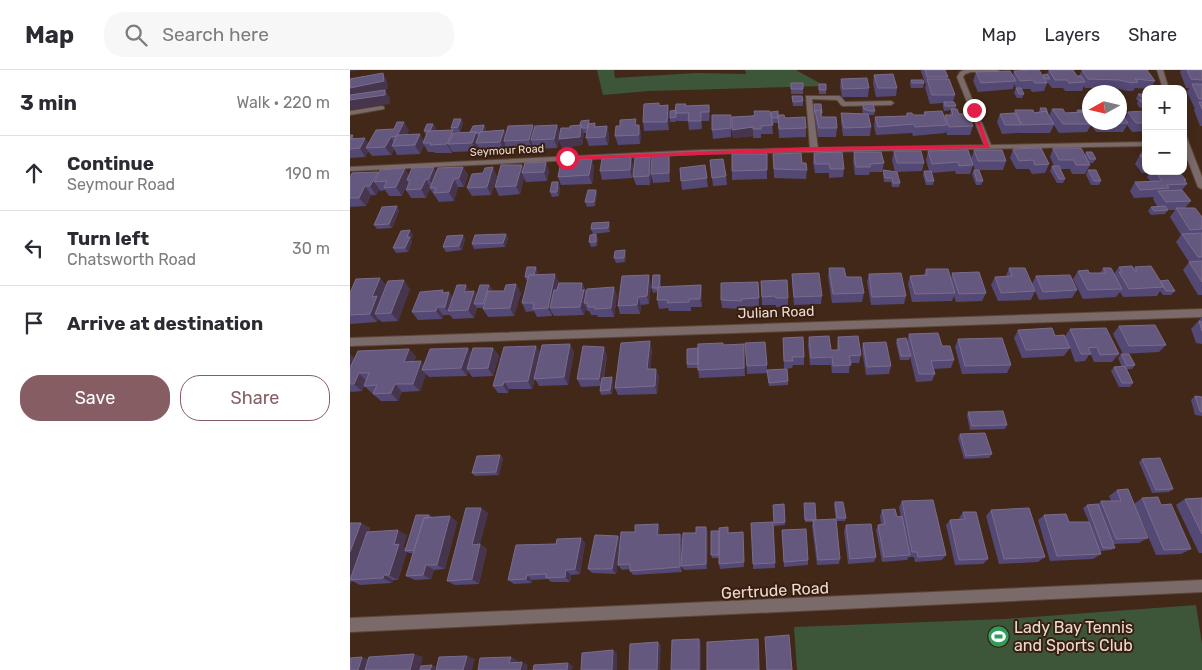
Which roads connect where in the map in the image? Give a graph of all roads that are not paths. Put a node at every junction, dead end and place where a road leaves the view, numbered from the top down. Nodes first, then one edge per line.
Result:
1 (996, 70) edge
2 (1160, 70) edge
3 (1165, 85) edge
4 (891, 103) dead end
5 (382, 108) dead end
6 (350, 112) edge
7 (1142, 144) edge
8 (988, 146) junction
9 (814, 149) junction
10 (1187, 152) edge
11 (350, 169) edge
12 (1202, 186) edge
13 (1202, 313) edge
14 (350, 342) edge
15 (1202, 586) edge
16 (350, 626) edge

1 - 8 street
2 - 3 street
4 - 9 street
5 - 6 street
7 - 8 street, Seymour Road
8 - 9 street, Seymour Road
9 - 11 street, Seymour Road
10 - 12 street
13 - 14 street, Julian Road
15 - 16 street, Gertrude Road

